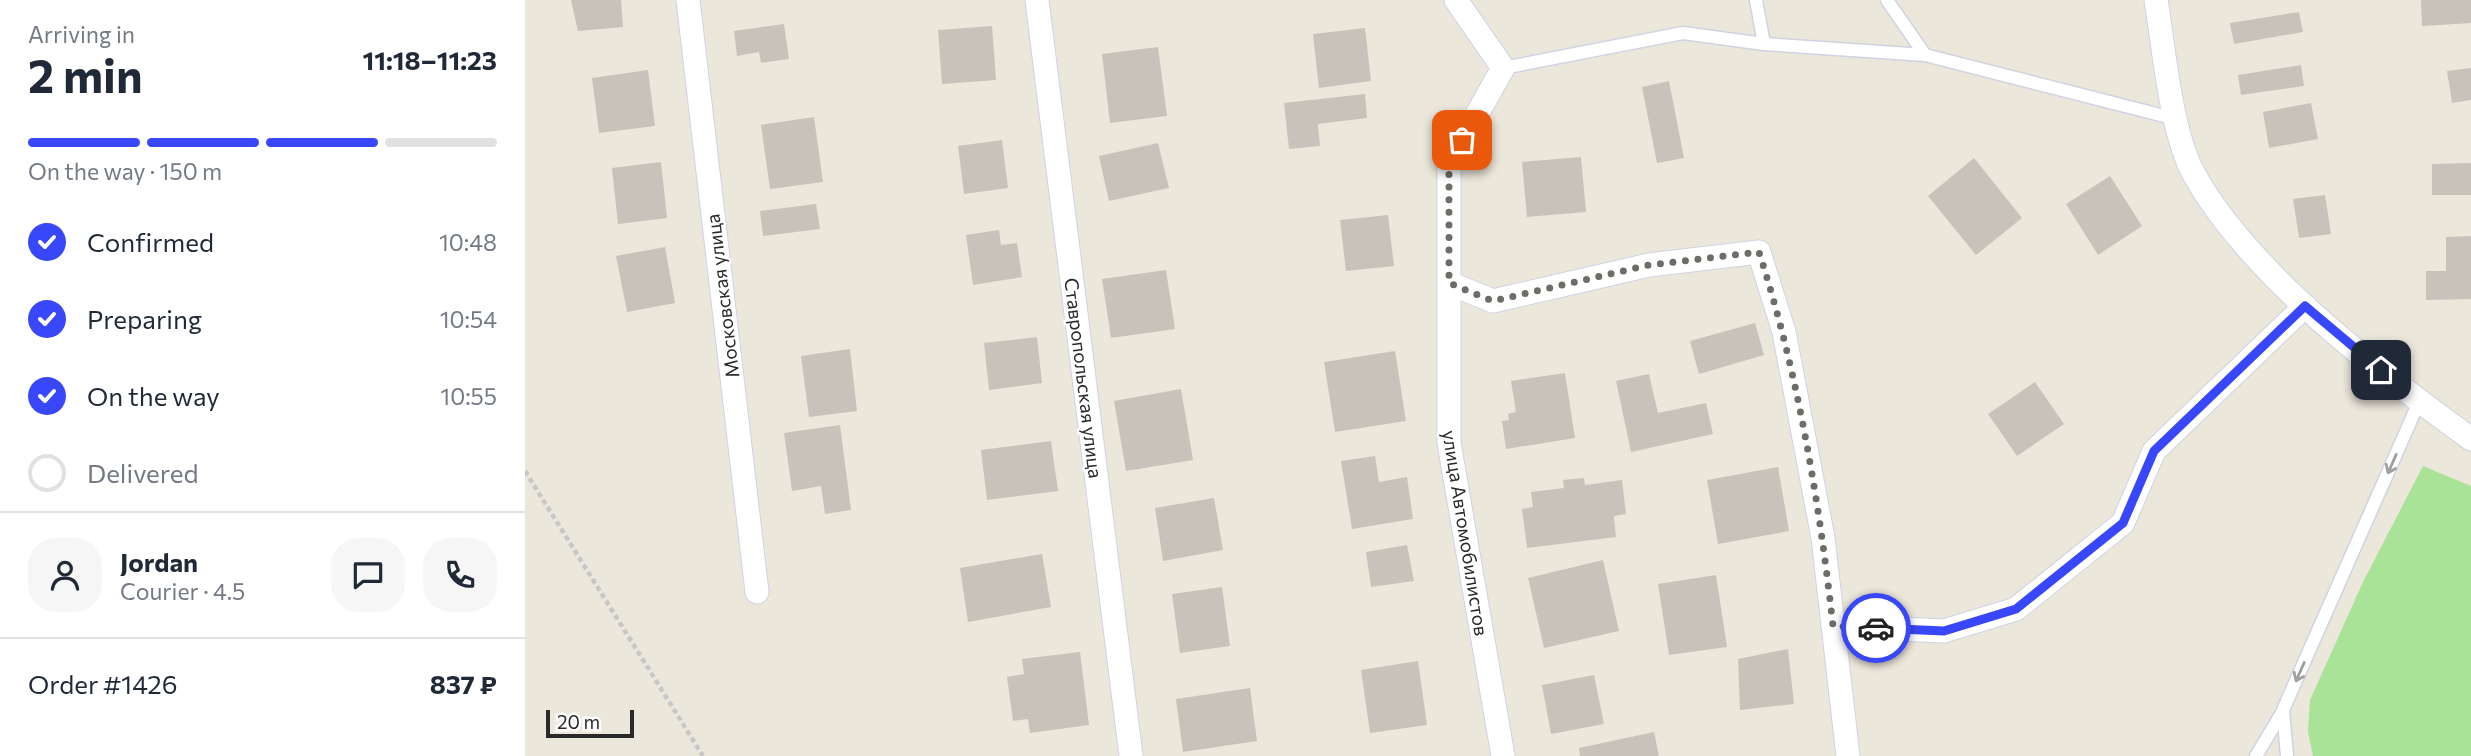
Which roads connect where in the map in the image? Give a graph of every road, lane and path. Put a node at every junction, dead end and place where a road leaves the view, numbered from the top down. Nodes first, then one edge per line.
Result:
1 (688, 0) edge
2 (1037, 0) edge
3 (1456, 0) edge
4 (1756, 0) edge
5 (1887, 0) edge
6 (2156, 0) edge
7 (1764, 44) junction
8 (1925, 55) junction
9 (1503, 68) junction
10 (2176, 120) junction
11 (1449, 283) junction
12 (2305, 306) junction
13 (2420, 402) junction
14 (2471, 439) edge
15 (525, 471) edge
16 (757, 592) dead end
17 (1833, 626) junction
18 (2283, 710) junction
19 (703, 756) edge
20 (1131, 756) edge
21 (1503, 756) edge
22 (1848, 756) edge
23 (2256, 756) edge
24 (2287, 756) edge

1 - 16 street, Московская улица
2 - 20 street, Ставропольская улица
3 - 9 street
4 - 7 lane
5 - 8 lane
6 - 10 street
7 - 8 lane
7 - 9 lane
8 - 10 lane
9 - 11 street, улица Автомобилистов
10 - 12 street
11 - 17 street
11 - 21 street, улица Автомобилистов
12 - 13 street
12 - 17 street
13 - 14 street
13 -> 18 lane
15 - 19 path
17 - 22 street
18 - 23 lane
18 - 24 lane

